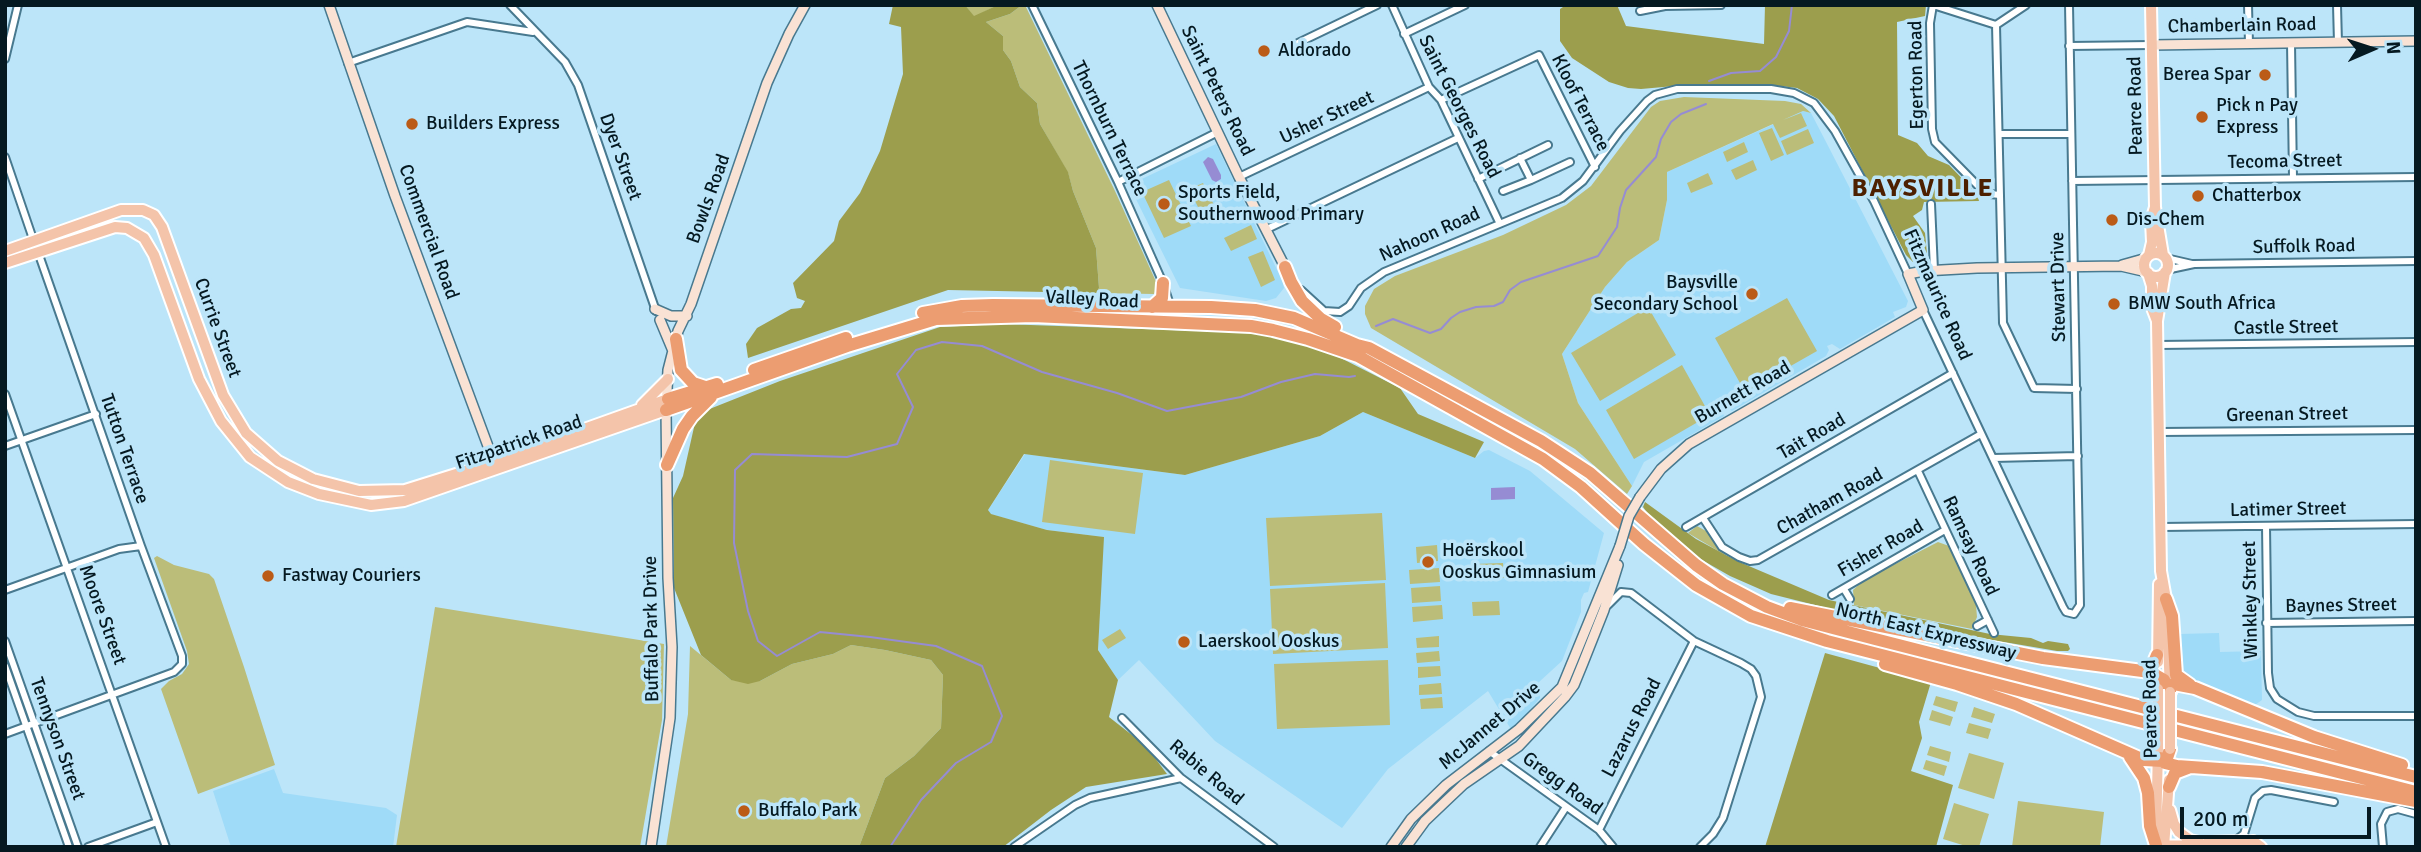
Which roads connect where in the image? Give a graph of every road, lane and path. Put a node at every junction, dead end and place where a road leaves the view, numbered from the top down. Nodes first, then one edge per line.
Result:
1 (18, 5) edge
2 (329, 5) edge
3 (510, 5) edge
4 (804, 5) edge
5 (1032, 5) edge
6 (1157, 5) edge
7 (1377, 5) edge
8 (1392, 5) edge
9 (1465, 5) edge
10 (1683, 5) edge
11 (1721, 5) edge
12 (1933, 5) edge
13 (2026, 5) edge
14 (2068, 5) edge
15 (2151, 5) edge
16 (2248, 5) edge
17 (2337, 5) edge
18 (1640, 11) dead end
19 (1996, 25) junction
20 (534, 32) junction
21 (1404, 34) junction
22 (2416, 41) edge
23 (1298, 43) dead end
24 (2291, 43) junction
25 (2338, 43) junction
26 (2249, 44) junction
27 (2152, 45) junction
28 (2069, 46) junction
29 (5, 59) edge
30 (347, 64) junction
31 (1429, 87) junction
32 (1441, 100) junction
33 (1218, 132) junction
34 (1999, 134) junction
35 (2071, 134) junction
36 (1458, 138) junction
37 (1548, 145) dead end
38 (5, 157) edge
39 (1520, 158) junction
40 (1570, 162) dead end
41 (1595, 167) junction
42 (1238, 177) junction
43 (2416, 177) edge
44 (2293, 178) junction
45 (1478, 179) junction
46 (1531, 180) junction
47 (2154, 180) junction
48 (2072, 181) junction
49 (1118, 182) junction
50 (1503, 191) dead end
51 (2000, 195) junction
52 (1931, 204) dead end
53 (2155, 207) junction
54 (1499, 222) junction
55 (1267, 229) junction
56 (33, 239) junction
57 (5, 251) edge
58 (38, 251) junction
59 (2164, 256) junction
60 (2148, 257) junction
61 (2416, 261) edge
62 (5, 264) edge
63 (2194, 264) junction
64 (2075, 266) junction
65 (2121, 266) junction
66 (1285, 267) junction
67 (2002, 268) junction
68 (1934, 270) junction
69 (2166, 271) junction
70 (2148, 273) junction
71 (1908, 274) junction
72 (1163, 283) junction
73 (1152, 307) junction
74 (1171, 308) junction
75 (655, 309) junction
76 (1923, 310) junction
77 (687, 316) junction
78 (660, 320) junction
79 (2157, 321) junction
80 (1235, 325) junction
81 (676, 340) junction
82 (2416, 342) edge
83 (2158, 345) junction
84 (1369, 348) junction
85 (1953, 373) junction
86 (668, 379) junction
87 (2077, 389) junction
88 (711, 390) junction
89 (5, 394) edge
90 (667, 405) junction
91 (638, 409) junction
92 (1481, 410) joint
93 (96, 414) junction
94 (2416, 429) edge
95 (2159, 432) junction
96 (1981, 434) junction
97 (1505, 438) joint
98 (21, 440) junction
99 (5, 446) edge
100 (2078, 456) junction
101 (1993, 458) junction
102 (667, 465) junction
103 (495, 466) junction
104 (1917, 471) junction
105 (405, 490) joint
106 (383, 506) joint
107 (1703, 518) junction
108 (2416, 524) edge
109 (2266, 526) junction
110 (1686, 527) dead end
111 (2161, 527) junction
112 (1945, 530) junction
113 (1620, 545) junction
114 (141, 546) junction
115 (68, 566) junction
116 (2079, 568) joint
117 (2161, 571) junction
118 (1844, 589) junction
119 (5, 590) edge
120 (1832, 595) dead end
121 (1752, 599) junction
122 (1850, 599) dead end
123 (2166, 599) junction
124 (1600, 607) junction
125 (1988, 621) junction
126 (2416, 621) edge
127 (2266, 623) junction
128 (1977, 626) dead end
129 (1994, 634) dead end
130 (5, 641) edge
131 (1694, 641) junction
132 (1827, 641) junction
133 (2157, 655) junction
134 (5, 666) edge
135 (2141, 671) junction
136 (2157, 674) junction
137 (2195, 688) junction
138 (2164, 691) junction
139 (113, 694) junction
140 (1556, 701) junction
141 (2416, 716) edge
142 (1122, 718) dead end
143 (35, 724) junction
144 (26, 727) junction
145 (5, 734) edge
146 (2118, 749) junction
147 (1489, 751) junction
148 (2162, 756) junction
149 (1501, 760) junction
150 (2195, 767) junction
151 (2416, 769) edge
152 (2416, 777) edge
153 (1181, 778) junction
154 (2169, 790) junction
155 (2416, 792) edge
156 (2416, 801) edge
157 (2334, 802) dead end
158 (1566, 807) junction
159 (2416, 814) edge
160 (2249, 815) junction
161 (157, 822) junction
162 (1599, 830) junction
163 (2209, 842) junction
164 (2251, 844) edge
165 (2160, 846) edge
166 (69, 847) edge
167 (78, 847) edge
168 (88, 847) edge
169 (166, 847) edge
170 (651, 847) edge
171 (1014, 847) edge
172 (1273, 847) edge
173 (1391, 847) edge
174 (1405, 847) edge
175 (1540, 847) edge
176 (1613, 847) edge
177 (1700, 847) edge
178 (2384, 847) edge

1 - 29 street
2 - 30 street, Commercial Road
3 - 20 street, Dyer Street
4 - 77 street, Bowls Road
5 - 49 street, Thornburn Terrace
6 - 33 street, Saint Peters Road
7 - 23 street
8 - 21 street, Saint Georges Road
9 - 21 street
10 - 11 street
10 - 18 street
12 - 19 street
12 - 51 street, Egerton Road
13 - 19 street
14 - 28 street, Stewart Drive
15 - 27 main road, Pearce Road
16 - 26 street
17 - 25 street
19 - 34 street
20 - 30 street
20 - 75 street, Dyer Street
21 - 31 street, Saint Georges Road
22 - 25 street, Chamberlain Road
24 - 25 street, Chamberlain Road
24 - 26 street, Chamberlain Road
24 - 44 street
26 - 27 street, Chamberlain Road
27 - 28 street
27 - 47 main road, Pearce Road
28 - 35 street, Stewart Drive
30 - 103 street, Commercial Road
31 - 32 street, Saint Georges Road
31 - 42 street, Usher Street
32 - 36 street, Saint Georges Road
32 - 41 street, Kloof Terrace
33 - 42 street, Saint Peters Road
33 - 49 street
34 - 35 street
34 - 51 street
35 - 48 street, Stewart Drive
36 - 45 street, Saint Georges Road
36 - 55 street
37 - 39 street
38 - 56 street
39 - 45 street
39 - 46 street
40 - 46 street
41 - 54 street
41 - 71 street, Fitzmaurice Road
42 - 55 street, Saint Peters Road
43 - 44 street, Tecoma Street
44 - 47 street, Tecoma Street
45 - 54 street, Saint Georges Road
46 - 50 street
47 - 48 street, Tecoma Street
47 - 53 main road, Pearce Road
48 - 64 street, Stewart Drive
49 - 72 street, Thornburn Terrace
51 - 67 street
52 - 68 street
53 - 59 main road, Pearce Road
53 - 60 main road, Pearce Road
54 - 66 street, Nahoon Road
55 - 66 street, Saint Peters Road
56 - 57 main road, Currie Street
56 - 105 main road, Currie Street
58 - 62 main road, Currie Street
58 - 93 street, Tutton Terrace
58 - 106 main road, Currie Street
59 - 60 main road
59 - 63 street, Suffolk Road
59 - 69 main road, Pearce Road
60 - 65 street
60 - 70 main road, Pearce Road
61 - 63 street, Suffolk Road
63 - 69 street, Suffolk Road
64 - 65 street
64 - 67 street
64 - 87 street, Stewart Drive
65 - 70 street
66 - 84 highway
67 - 68 street
67 - 87 street
68 - 71 street
69 - 70 main road
69 - 79 main road, Pearce Road
70 - 79 main road, Pearce Road
71 - 76 street, Fitzmaurice Road
72 - 73 highway
72 - 74 street, Thornburn Terrace
73 - 74 highway, Valley Road
73 - 88 highway, Valley Road
74 - 80 highway
74 - 84 highway, Valley Road
75 - 77 street
75 - 78 street, Dyer Street
76 - 85 street, Fitzmaurice Road
76 - 113 street, Burnett Road, bridge
77 - 81 street, Bowls Road
78 - 81 street
78 - 81 street
79 - 83 main road, Pearce Road
80 - 88 highway, Valley Road
80 - 97 highway, Valley Road
81 - 86 street, Bowls Road
81 - 88 highway
82 - 83 street, Castle Street
83 - 95 main road, Pearce Road
84 - 92 highway, Valley Road
85 - 96 street, Fitzmaurice Road
85 - 107 street, Tait Road
86 - 90 street, Bowls Road
86 - 91 main road
87 - 100 street, Stewart Drive
88 - 90 highway, Valley Road
88 - 102 highway
89 - 98 street, Moore Street
90 - 91 main road, Fitzpatrick Road
90 - 102 street, Buffalo Park Drive
90 - 103 main road, Fitzpatrick Road
91 - 103 main road, Fitzpatrick Road
92 - 121 highway, North East Expressway
93 - 98 street
93 - 114 street, Tutton Terrace
94 - 95 street, Greenan Street
95 - 111 main road, Pearce Road
96 - 101 street, Fitzmaurice Road
96 - 104 street, Chatham Road
97 - 132 highway, North East Expressway
98 - 99 street
98 - 115 street, Moore Street
100 - 101 street
100 - 116 street, Stewart Drive
101 - 116 street, Fitzmaurice Road
102 - 170 street, Buffalo Park Drive
103 - 105 main road, Fitzpatrick Road
103 - 106 main road, Fitzpatrick Road
104 - 107 street, Chatham Road
104 - 112 street, Ramsay Road
107 - 110 street, Tait Road
108 - 109 street, Latimer Street
109 - 111 street, Latimer Street
109 - 127 street, Winkley Street
111 - 117 main road, Pearce Road
112 - 118 street, Fisher Road
112 - 125 street, Ramsay Road
113 - 124 street, McJannet Drive
113 - 124 street
114 - 115 street
114 - 139 street, Tutton Terrace
115 - 119 street
115 - 139 street, Moore Street
117 - 123 main road, Pearce Road
117 - 133 main road, Pearce Road
118 - 120 street, Fisher Road
118 - 122 street
121 - 135 highway
121 - 152 highway, North East Expressway
123 - 137 highway
123 - 138 main road, Pearce Road
124 - 131 street
124 - 140 street, McJannet Drive
125 - 128 street
125 - 129 street, Ramsay Road
126 - 127 street, Baynes Street
127 - 141 street, Winkley Street
130 - 143 street, Tennyson Street
131 - 162 street, Lazarus Road
131 - 177 street
132 - 146 highway
132 - 155 highway, North East Expressway
133 - 135 highway
133 - 136 main road, Pearce Road
134 - 144 street, Tennyson Street
135 - 136 highway
136 - 138 highway
137 - 138 highway
137 - 151 highway
138 - 148 main road, Pearce Road, bridge
138 - 148 main road, Pearce Road, bridge
139 - 143 street
139 - 161 street, Moore Street
140 - 147 street, McJannet Drive
140 - 149 street, McJannet Drive
142 - 153 street, Rabie Road
143 - 144 street
143 - 167 street, Tennyson Street
144 - 145 street
144 - 166 street, Tennyson Street
146 - 148 highway
146 - 165 highway
147 - 149 street, Gregg Road
147 - 173 street, McJannet Drive
148 - 150 highway
148 - 154 main road, Pearce Road
148 - 165 main road, Pearce Road
149 - 158 street, Gregg Road
149 - 174 street, McJannet Drive
150 - 154 highway
150 - 156 highway
153 - 171 street
153 - 172 street, Rabie Road
154 - 163 main road
154 - 165 main road, Pearce Road
157 - 160 street
158 - 162 street, Gregg Road
158 - 175 street
159 - 178 street
160 - 164 street
160 - 164 street
161 - 168 street
161 - 169 street, Moore Street
162 - 176 street, Gregg Road
163 - 164 main road
163 - 165 main road

